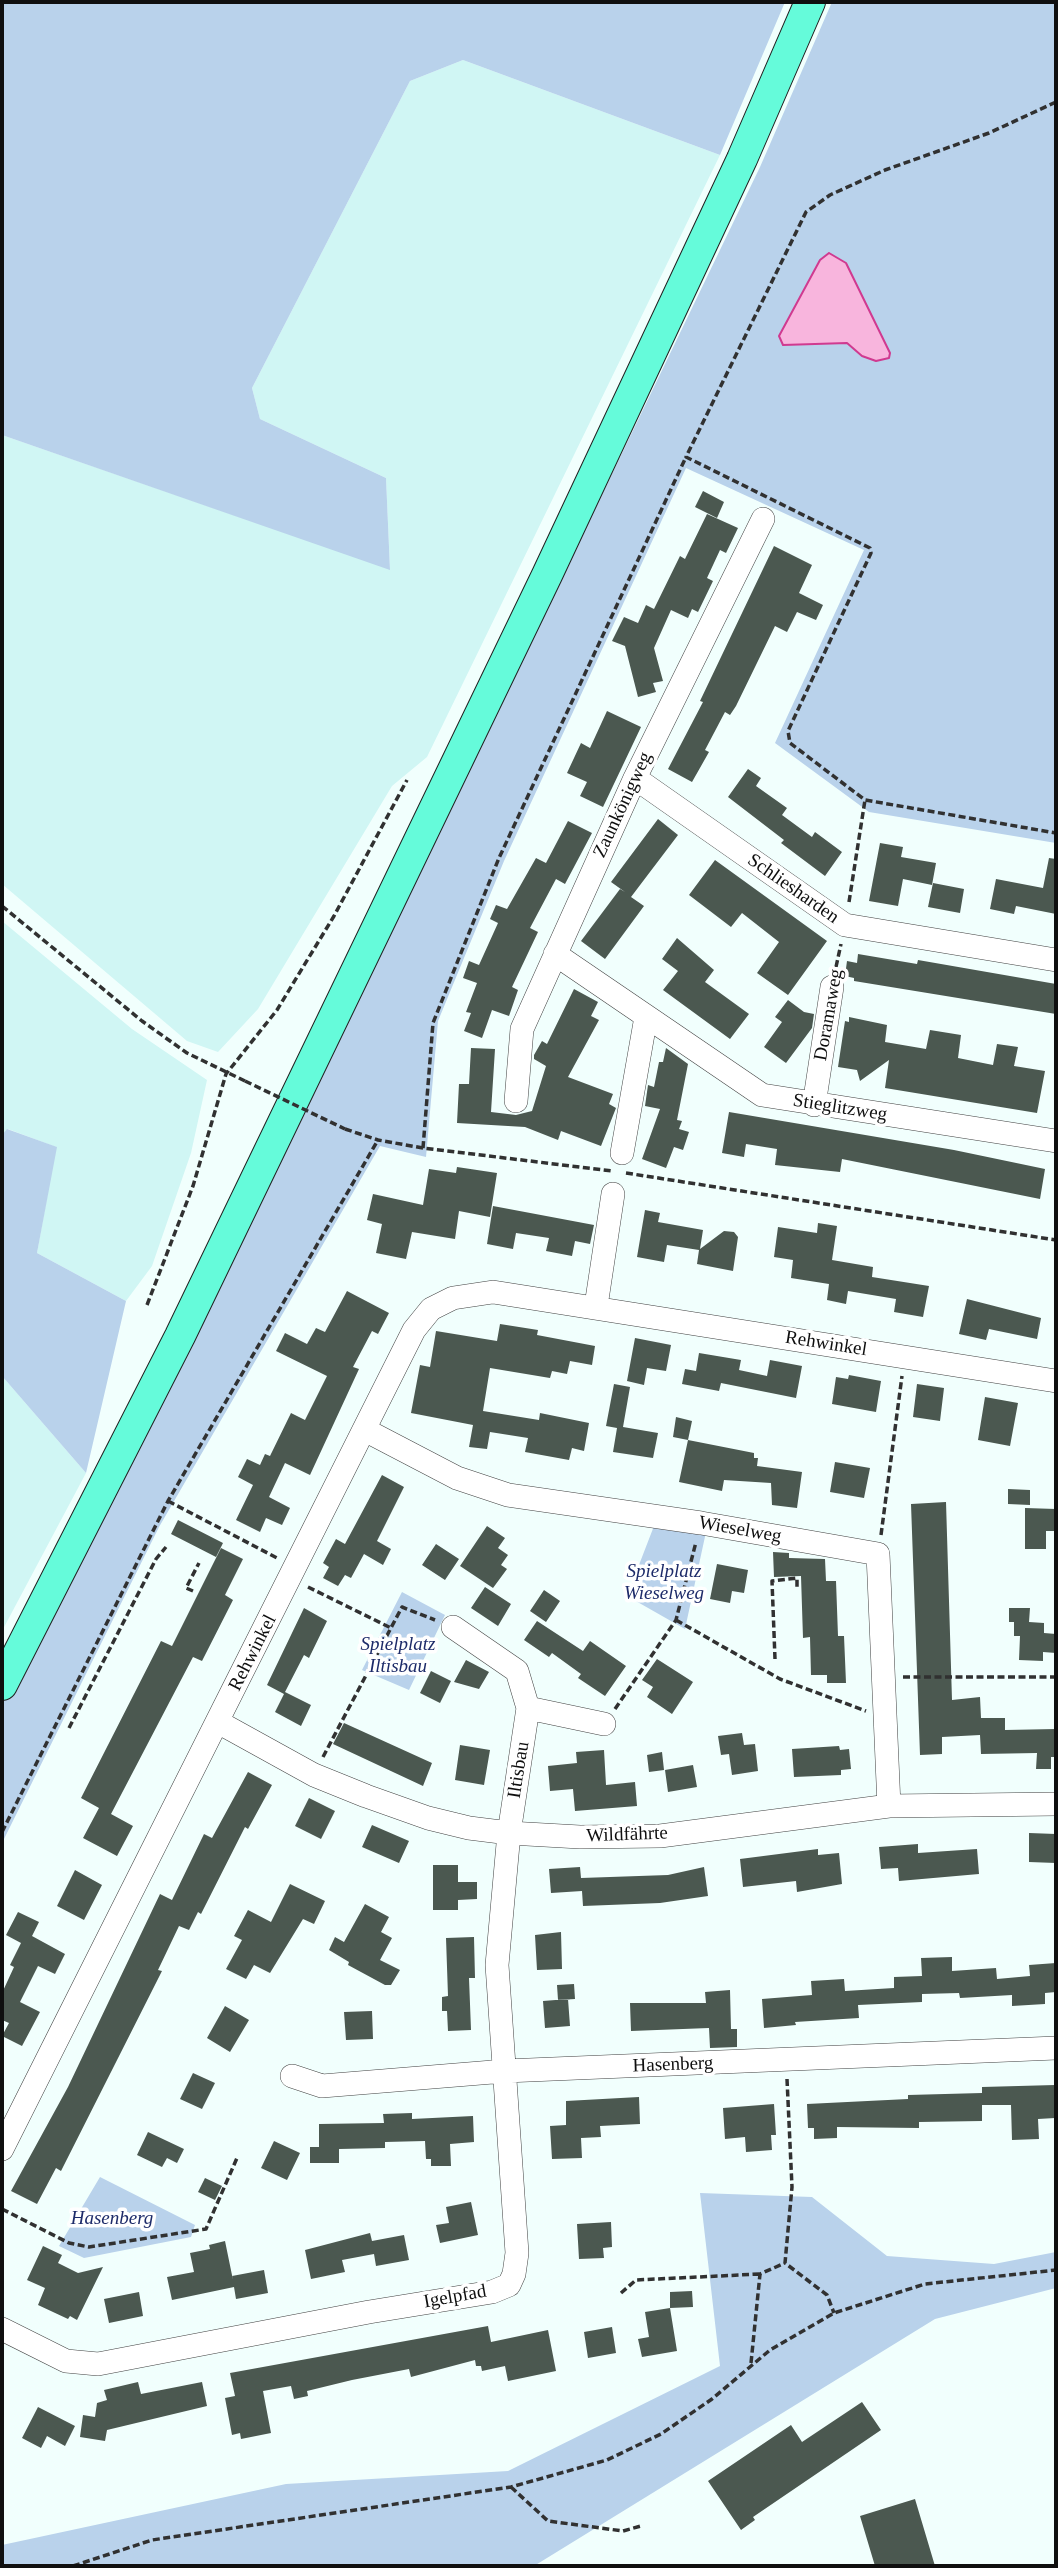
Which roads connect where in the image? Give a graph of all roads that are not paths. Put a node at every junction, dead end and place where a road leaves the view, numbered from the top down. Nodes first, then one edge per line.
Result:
1 (810, 2) edge
2 (763, 519) dead end
3 (635, 779) junction
4 (555, 954) junction
5 (1056, 960) edge
6 (832, 987) road end
7 (646, 1017) junction
8 (516, 1101) dead end
9 (814, 1105) junction
10 (1056, 1141) edge
11 (622, 1153) dead end
12 (613, 1194) dead end
13 (596, 1306) junction
14 (1056, 1381) edge
15 (365, 1430) junction
16 (453, 1627) road end
17 (2, 1685) edge
18 (528, 1708) junction
19 (218, 1722) junction
20 (604, 1724) road end
21 (1056, 1804) edge
22 (889, 1806) junction
23 (509, 1833) junction
24 (1056, 2048) edge
25 (505, 2071) junction
26 (292, 2076) dead end
27 (2, 2149) edge
28 (2, 2329) edge

1 - 17 main road
2 - 3 street, Zaunkönigweg
3 - 4 street, Zaunkönigweg
3 - 5 street, Schliesharden
4 - 7 street, Stieglitzweg
4 - 8 street, Zaunkönigweg
6 - 9 street, Doramaweg
7 - 9 street, Stieglitzweg
7 - 11 street
9 - 10 street, Stieglitzweg
12 - 13 street
13 - 14 street, Rehwinkel
13 - 15 street, Rehwinkel
15 - 19 street, Rehwinkel
15 - 22 street, Wieselweg
16 - 18 street, Iltisbau
18 - 20 street
18 - 23 street, Iltisbau
19 - 23 street, Wildfährte
19 - 27 street, Rehwinkel
21 - 22 street, Wildfährte
22 - 23 street, Wildfährte
23 - 25 street, Igelpfad
24 - 25 street, Hasenberg
25 - 26 street, Hasenberg
25 - 28 street, Igelpfad

